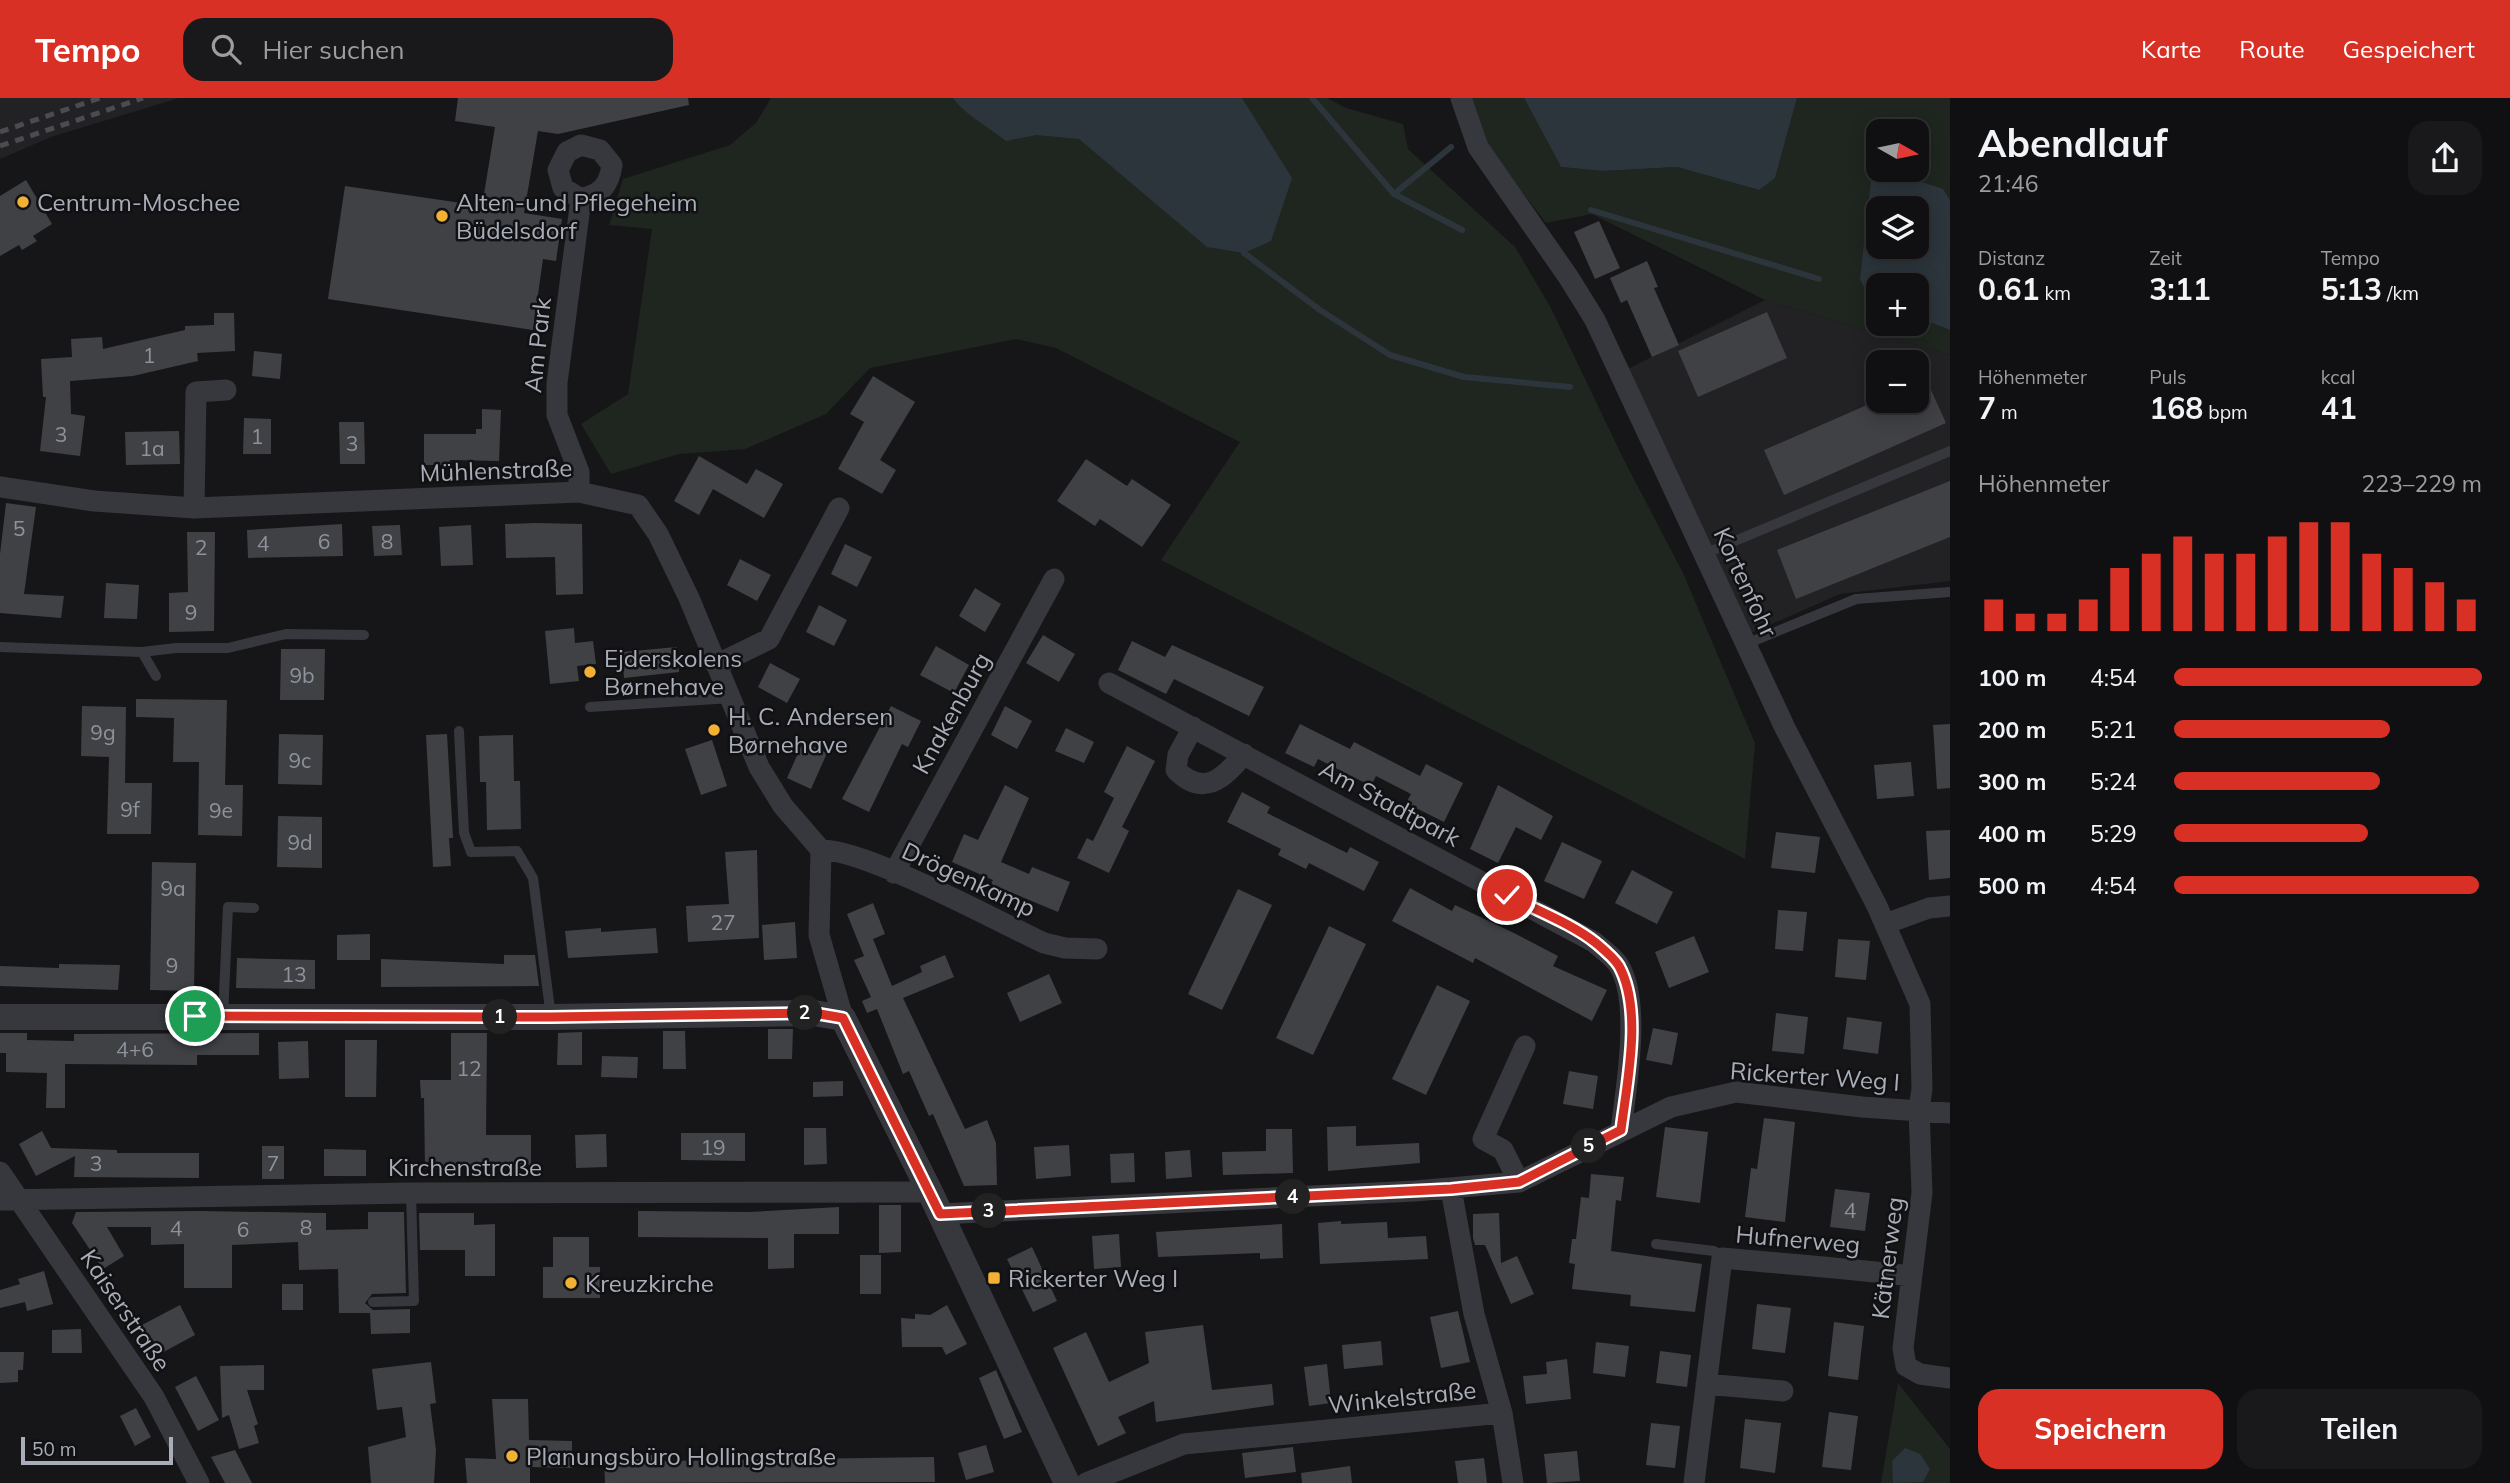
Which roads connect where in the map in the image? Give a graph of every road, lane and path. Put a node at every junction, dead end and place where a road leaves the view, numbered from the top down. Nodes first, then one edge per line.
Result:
1 (1461, 98) edge
2 (580, 199) dead end
3 (226, 390) dead end
4 (1950, 452) edge
5 (0, 487) edge
6 (579, 492) junction
7 (194, 508) junction
8 (839, 508) dead end
9 (1704, 554) junction
10 (1054, 579) dead end
11 (1950, 592) edge
12 (364, 635) dead end
13 (1746, 644) junction
14 (0, 647) edge
15 (142, 652) junction
16 (716, 664) junction
17 (156, 676) dead end
18 (1110, 684) dead end
19 (732, 698) junction
20 (590, 707) dead end
21 (1193, 727) junction
22 (459, 732) dead end
23 (1244, 754) junction
24 (821, 850) junction
25 (894, 873) junction
26 (1950, 906) edge
27 (254, 908) dead end
28 (1885, 924) junction
29 (1097, 949) dead end
30 (223, 1016) junction
31 (0, 1017) edge
32 (551, 1017) junction
33 (843, 1018) junction
34 (1525, 1046) dead end
35 (1919, 1109) junction
36 (1950, 1113) edge
37 (1621, 1130) junction
38 (0, 1172) edge
39 (1519, 1182) junction
40 (1451, 1189) junction
41 (411, 1193) junction
42 (9, 1200) edge
43 (935, 1203) junction
44 (1656, 1244) dead end
45 (1722, 1258) junction
46 (1910, 1276) junction
47 (373, 1302) dead end
48 (1950, 1378) edge
49 (1706, 1384) junction
50 (1783, 1391) dead end
51 (1502, 1413) junction
52 (198, 1483) edge
53 (1067, 1483) edge
54 (1086, 1483) edge
55 (1513, 1483) edge
56 (1694, 1483) edge

1 - 9 street, Kortenfohr
2 - 6 street, Am Park
3 - 7 street
4 - 9 lane
5 - 7 street, Mühlenstraße
6 - 7 street, Mühlenstraße
6 - 16 street, Mühlenstraße
8 - 16 street
9 - 13 street, Kortenfohr
10 - 25 street, Knakenburg
11 - 13 lane
12 - 15 lane
13 - 28 street, Kortenfohr
14 - 15 lane
15 - 17 lane
16 - 19 street, Mühlenstraße
18 - 21 street, Am Stadtpark
19 - 20 lane
19 - 24 street, Mühlenstraße
21 - 23 street, Am Stadtpark
21 - 23 street
22 - 32 lane
23 - 37 street, Am Stadtpark
24 - 25 street, Drögenkamp
24 - 33 street
25 - 29 street, Drögenkamp
26 - 28 street
27 - 30 lane
28 - 35 street, Kortenfohr
30 - 31 street
30 - 32 street
32 - 33 street
33 - 43 street
34 - 39 street
35 - 36 street, Rickerter Weg I
35 - 37 street, Rickerter Weg I
35 - 46 street, Kätnerweg
37 - 39 street, Rickerter Weg I
38 - 42 street, Kaiserstraße
39 - 40 street, Rickerter Weg I
40 - 43 street, Rickerter Weg I
40 - 51 street, Winkelstraße
41 - 42 street, Kirchenstraße
41 - 43 street, Kirchenstraße
41 - 47 lane
42 - 52 street, Kaiserstraße
43 - 53 street
44 - 45 lane
45 - 46 street, Hufnerweg
45 - 49 street, Hufnerweg
46 - 48 street, Kätnerweg
49 - 50 street
49 - 56 street, Hufnerweg
51 - 54 street, Winkelstraße
51 - 55 street

